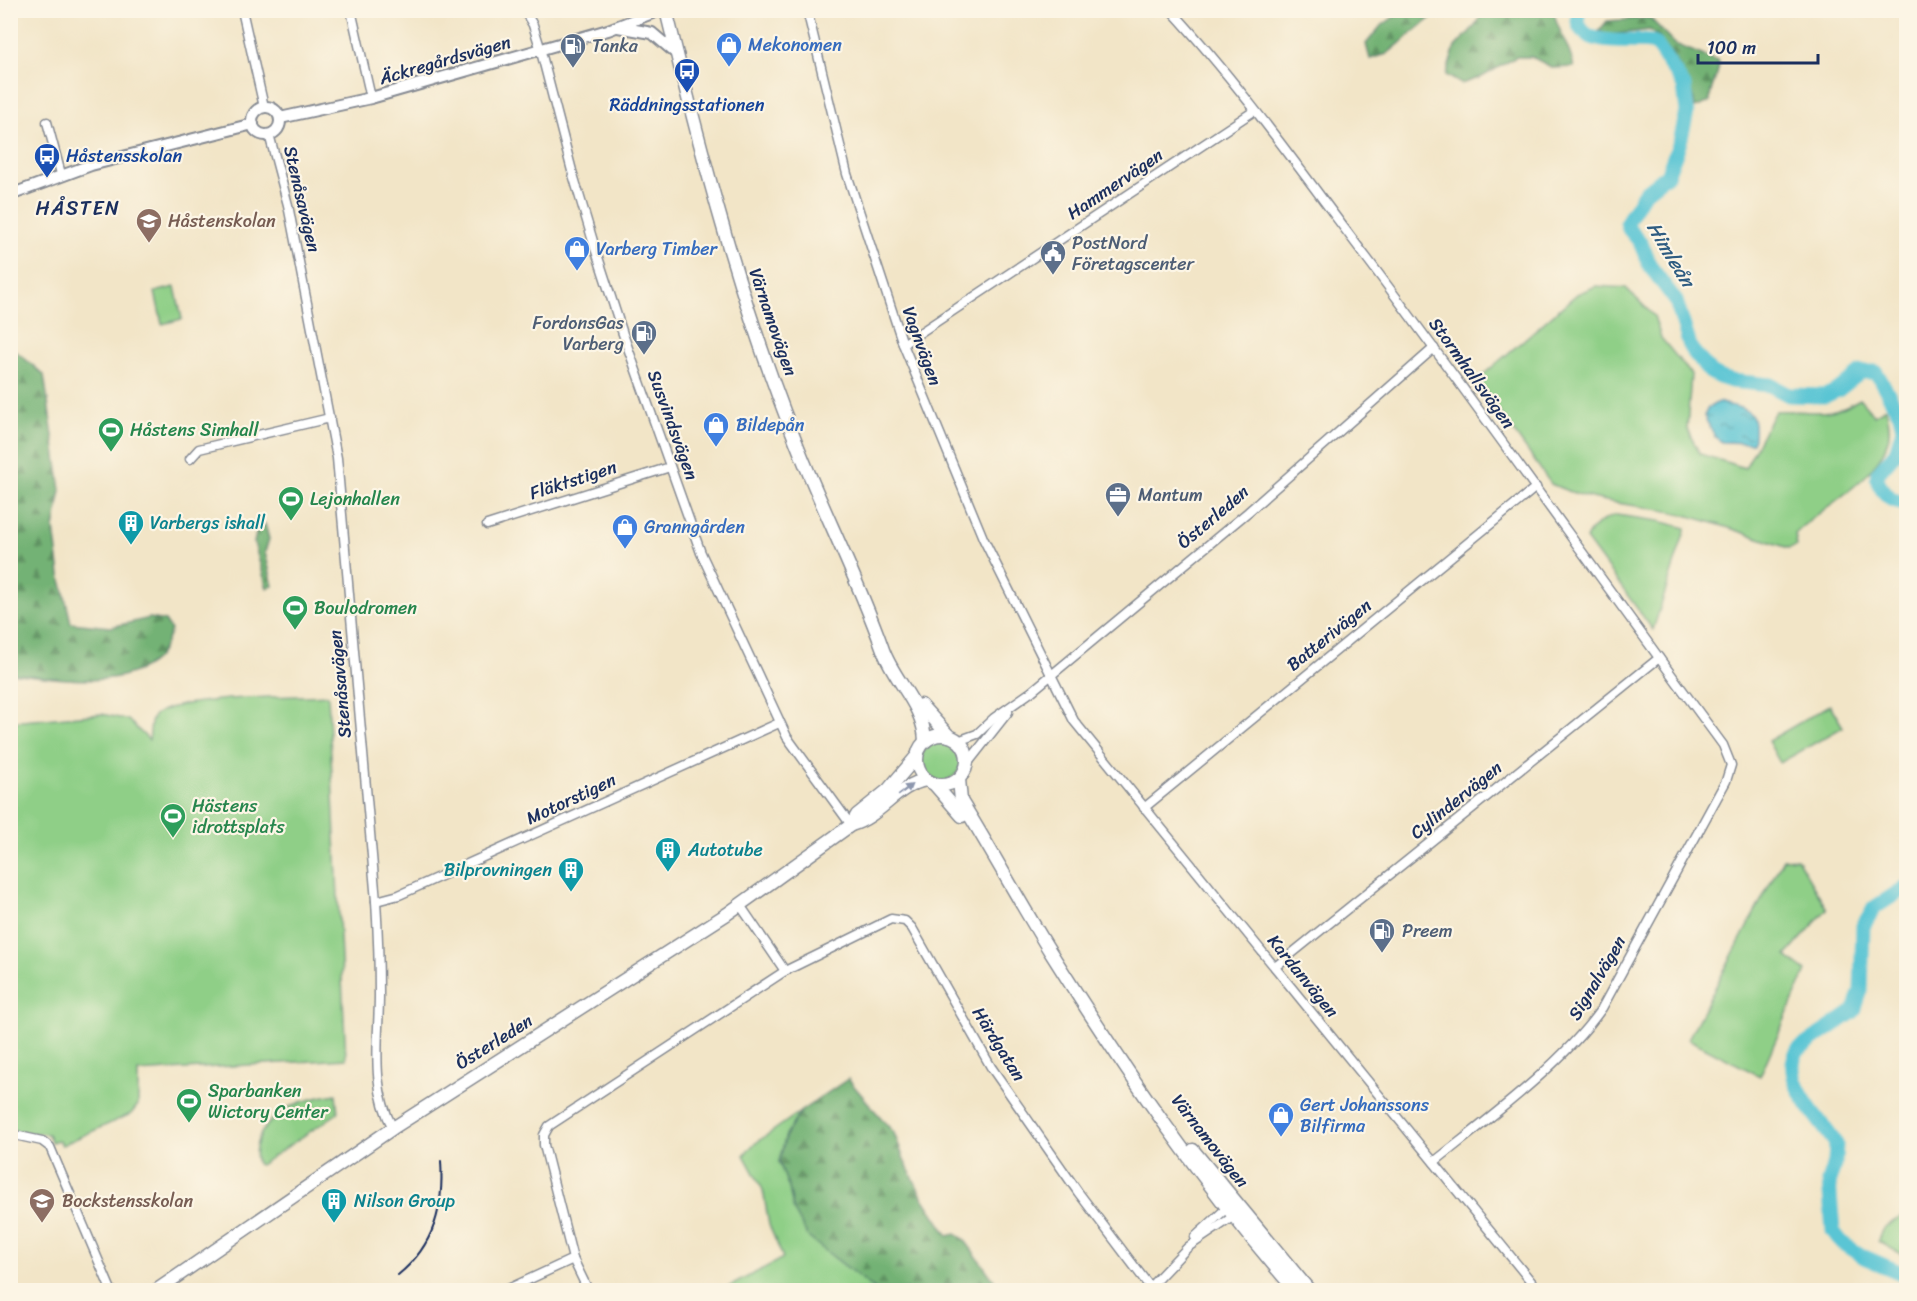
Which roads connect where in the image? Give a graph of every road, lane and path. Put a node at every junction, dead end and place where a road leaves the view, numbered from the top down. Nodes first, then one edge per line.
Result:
1 (242, 10) edge
2 (351, 10) edge
3 (524, 10) edge
4 (660, 10) edge
5 (666, 10) edge
6 (807, 10) edge
7 (1171, 10) edge
8 (618, 27) junction
9 (541, 49) junction
10 (678, 56) junction
11 (371, 98) junction
12 (264, 107) junction
13 (1254, 111) junction
14 (280, 118) junction
15 (47, 122) dead end
16 (253, 124) junction
17 (269, 134) junction
18 (61, 174) junction
19 (10, 195) edge
20 (903, 344) junction
21 (1434, 348) junction
22 (330, 418) junction
23 (190, 459) dead end
24 (670, 467) junction
25 (1536, 487) junction
26 (487, 525) dead end
27 (879, 635) junction
28 (1659, 658) junction
29 (1050, 676) junction
30 (1011, 708) junction
31 (779, 723) junction
32 (954, 739) junction
33 (926, 741) junction
34 (916, 757) junction
35 (967, 764) junction
36 (1731, 765) joint
37 (959, 779) junction
38 (930, 782) junction
39 (1144, 808) junction
40 (851, 825) junction
41 (1004, 875) junction
42 (376, 901) junction
43 (740, 905) junction
44 (1275, 967) junction
45 (785, 971) junction
46 (393, 1128) junction
47 (10, 1134) edge
48 (1434, 1162) junction
49 (1234, 1209) junction
50 (573, 1259) junction
51 (1148, 1288) edge
52 (111, 1290) edge
53 (157, 1290) edge
54 (506, 1290) edge
55 (588, 1290) edge
56 (1295, 1290) edge
57 (1309, 1290) edge
58 (1539, 1290) edge

1 - 12 street
2 - 11 street
3 - 9 street, Susvindsvägen
4 - 8 street, Äckregårdsvägen
5 - 10 main road, Värnamovägen
6 - 20 street, Vagnvägen
7 - 13 street, Stormhallsvägen
8 - 9 street, Äckregårdsvägen
8 - 10 street, Äckregårdsvägen
9 - 11 street, Äckregårdsvägen
9 - 24 street, Susvindsvägen
10 - 27 main road, Värnamovägen
11 - 14 street, Äckregårdsvägen
12 - 14 street
12 - 16 street
13 - 20 street, Hammervägen
13 - 21 street, Stormhallsvägen
14 - 17 street
15 - 18 street
16 - 17 street
16 - 18 street
17 - 22 street, Stenåsavägen
18 - 19 street
20 - 29 street, Vagnvägen
21 - 25 street, Stormhallsvägen
21 - 29 street, Österleden
22 - 23 street
22 - 42 street, Stenåsavägen
24 - 26 street, Fläktstigen
24 - 31 street, Susvindsvägen
25 - 28 street, Stormhallsvägen
25 - 39 street, Batterivägen
27 - 32 main road, Värnamovägen
27 - 33 main road, Värnamovägen
28 - 36 street, Stormhallsvägen
28 - 44 street, Cylindervägen
29 - 30 street, Österleden
29 - 39 street, Kardanvägen
30 - 32 street, Österleden
30 - 35 street, Österleden
31 - 40 street, Susvindsvägen
31 - 42 street, Motorstigen
32 - 33 main road
32 - 35 main road, Värnamovägen
33 - 34 main road
34 - 38 main road, Värnamovägen
34 - 40 main road, Österleden
35 - 37 main road
36 - 48 street, Signalvägen
37 - 38 main road
37 - 41 main road, Värnamovägen
40 -> 38 main road, Österleden
38 - 41 main road, Värnamovägen
39 - 44 street, Kardanvägen
40 - 43 main road, Österleden
41 - 49 main road, Värnamovägen
42 - 46 street, Stenåsavägen
43 - 45 street
43 - 46 main road, Österleden
44 - 48 street, Kardanvägen
45 - 50 street, Härdgatan
45 - 51 street, Härdgatan
46 - 53 main road, Österleden
47 - 52 street
48 - 58 street, Kardanvägen
49 - 51 street
49 - 56 main road, Värnamovägen
49 - 57 main road, Värnamovägen
50 - 54 street
50 - 55 street

